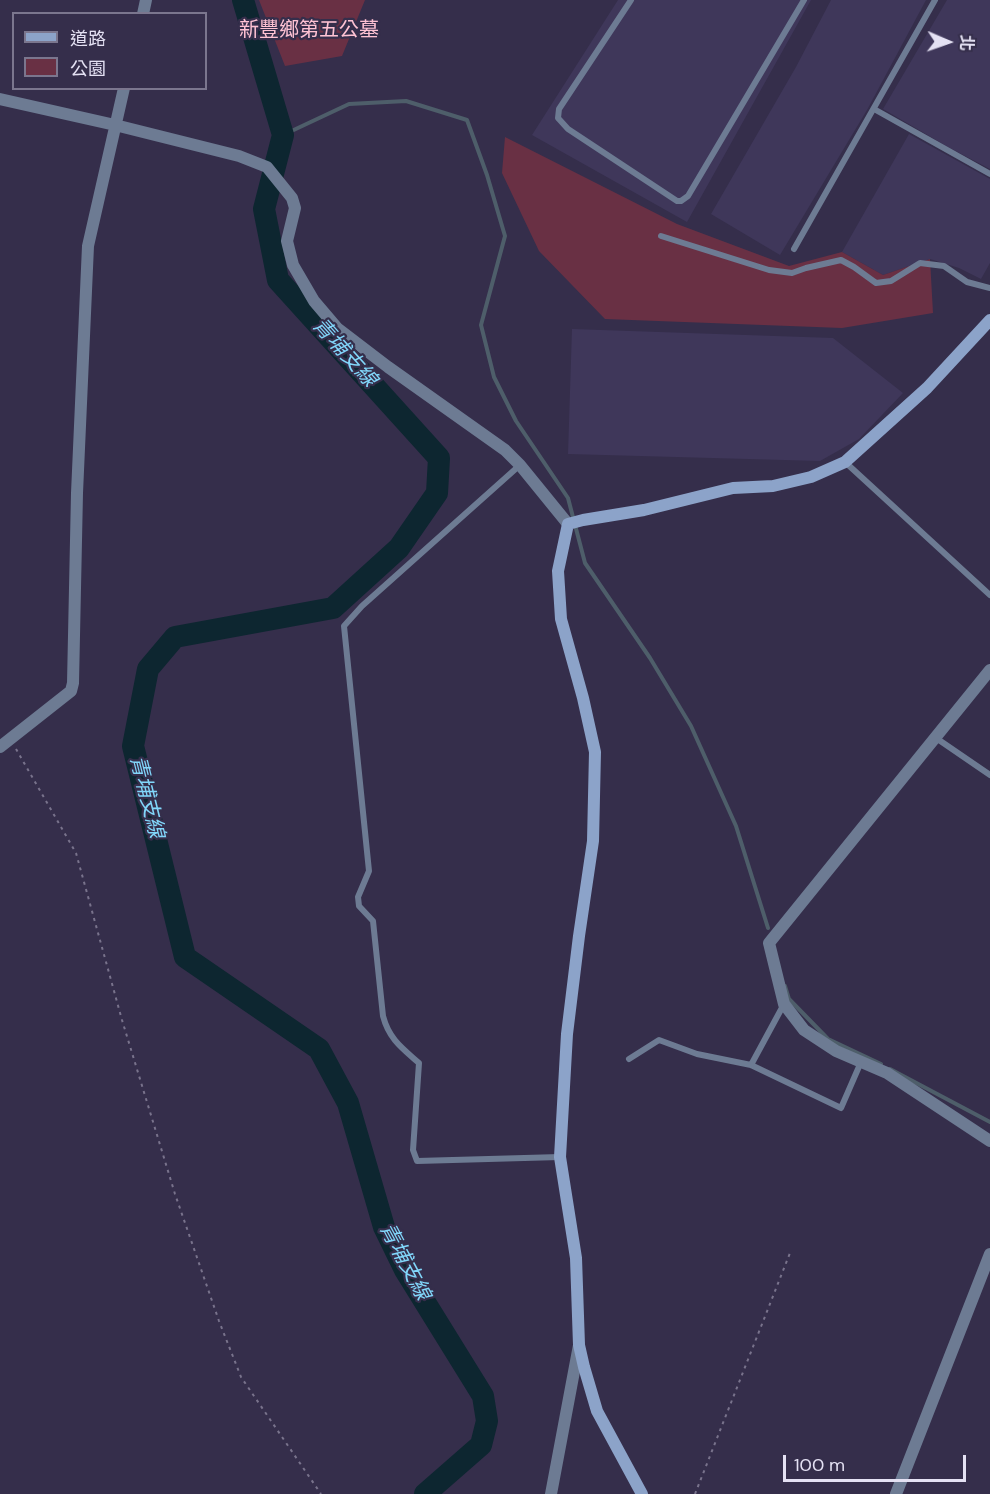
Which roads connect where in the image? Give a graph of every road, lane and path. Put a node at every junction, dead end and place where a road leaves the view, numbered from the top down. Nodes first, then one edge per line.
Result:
1 (631, 0) edge
2 (804, 0) edge
3 (935, 0) edge
4 (124, 90) edge
5 (0, 99) edge
6 (874, 109) junction
7 (115, 125) junction
8 (990, 174) edge
9 (661, 236) dead end
10 (794, 249) dead end
11 (990, 288) edge
12 (990, 320) edge
13 (845, 462) junction
14 (520, 465) junction
15 (568, 524) junction
16 (990, 595) edge
17 (990, 670) edge
18 (936, 738) junction
19 (5, 743) edge
20 (990, 775) edge
21 (784, 1004) junction
22 (629, 1059) dead end
23 (861, 1062) junction
24 (751, 1065) junction
25 (990, 1141) edge
26 (560, 1157) junction
27 (790, 1253) dead end
28 (990, 1254) edge
29 (579, 1345) junction
30 (321, 1494) edge
31 (551, 1494) edge
32 (642, 1494) edge
33 (695, 1494) edge
34 (897, 1494) edge

1 - 2 lane
3 - 6 lane
4 - 7 street
5 - 7 street
6 - 8 lane
6 - 10 lane
7 - 14 street
7 - 19 street
9 - 11 lane
12 - 13 street
13 - 15 street
13 - 16 lane
14 - 15 street
14 - 26 lane
15 - 26 street
17 - 18 street
18 - 20 lane
18 - 21 street
19 - 30 path
21 - 23 street
21 - 24 lane
22 - 24 lane
23 - 24 lane
23 - 25 street
26 - 29 street
27 - 33 path
28 - 34 street
29 - 31 street
29 - 32 street

